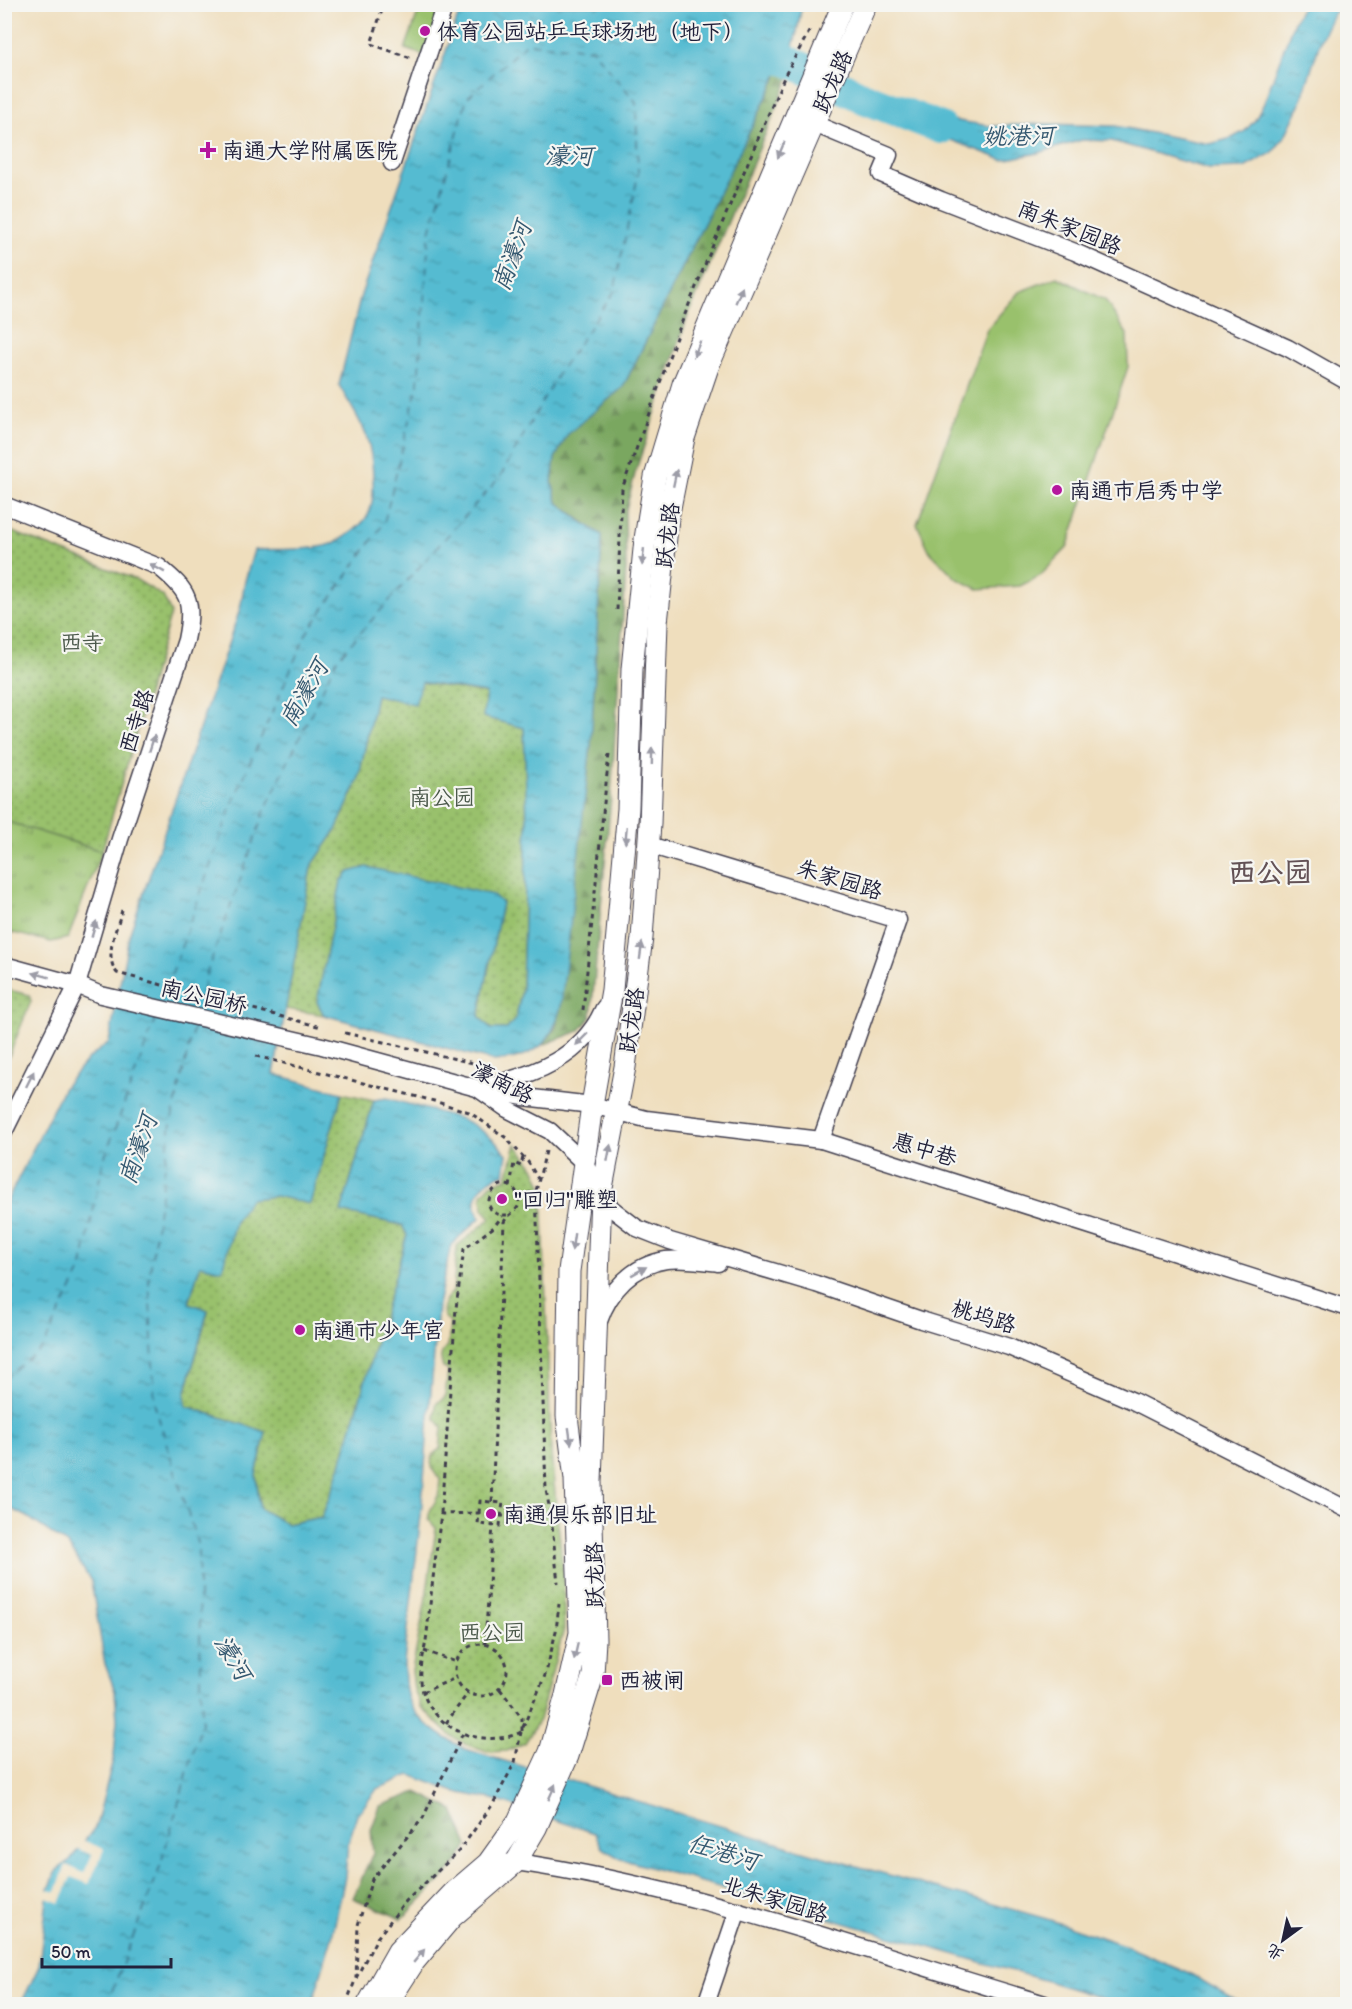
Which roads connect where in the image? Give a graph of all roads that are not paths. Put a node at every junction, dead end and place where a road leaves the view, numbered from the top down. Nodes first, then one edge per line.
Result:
1 (446, 4) edge
2 (843, 4) edge
3 (866, 4) edge
4 (838, 43) junction
5 (805, 120) junction
6 (392, 163) dead end
7 (1347, 382) edge
8 (4, 505) edge
9 (649, 845) junction
10 (4, 965) edge
11 (77, 985) junction
12 (612, 990) junction
13 (322, 1046) joint
14 (477, 1088) junction
15 (592, 1105) junction
16 (617, 1112) junction
17 (4, 1132) edge
18 (821, 1140) junction
19 (584, 1163) junction
20 (601, 1192) junction
21 (758, 1267) junction
22 (1347, 1308) edge
23 (594, 1355) junction
24 (1347, 1510) edge
25 (559, 1754) junction
26 (527, 1824) junction
27 (516, 1862) junction
28 (488, 1863) junction
29 (738, 1910) junction
30 (368, 2004) edge
31 (387, 2004) edge
32 (706, 2004) edge
33 (1045, 2004) edge

1 - 6 street
2 - 4 main road, 跃龙路
3 - 4 main road, 跃龙路
4 - 5 main road, 跃龙路
5 - 7 street, 南朱家园路
9 -> 5 main road, 跃龙路
5 -> 12 main road, 跃龙路
11 -> 8 street, 西寺路
16 -> 9 main road, 跃龙路
9 - 18 street, 朱家园路
11 -> 10 street
11 - 13 street, 南公园桥
17 -> 11 street
12 -> 14 street
12 - 15 main road, 跃龙路
13 - 14 street, 濠南路
14 - 15 street, 惠中巷
14 - 19 street, 濠南路
15 - 16 street, 惠中巷
15 - 19 main road, 跃龙路
16 - 18 street, 惠中巷
20 -> 16 main road, 跃龙路
18 - 22 street, 惠中巷
19 - 20 street, 濠南路
19 -> 25 main road, 跃龙路
20 - 21 street, 桃坞路
20 - 23 main road, 跃龙路
23 -> 21 street
21 - 24 street, 桃坞路
23 - 25 main road, 跃龙路
25 - 26 main road, 跃龙路
26 - 27 main road, 跃龙路
26 - 28 main road, 跃龙路
27 - 28 street, 北朱家园路
27 - 29 street, 北朱家园路
31 -> 27 main road, 跃龙路
28 - 30 main road, 跃龙路
29 - 32 street
29 - 33 street, 北朱家园路

